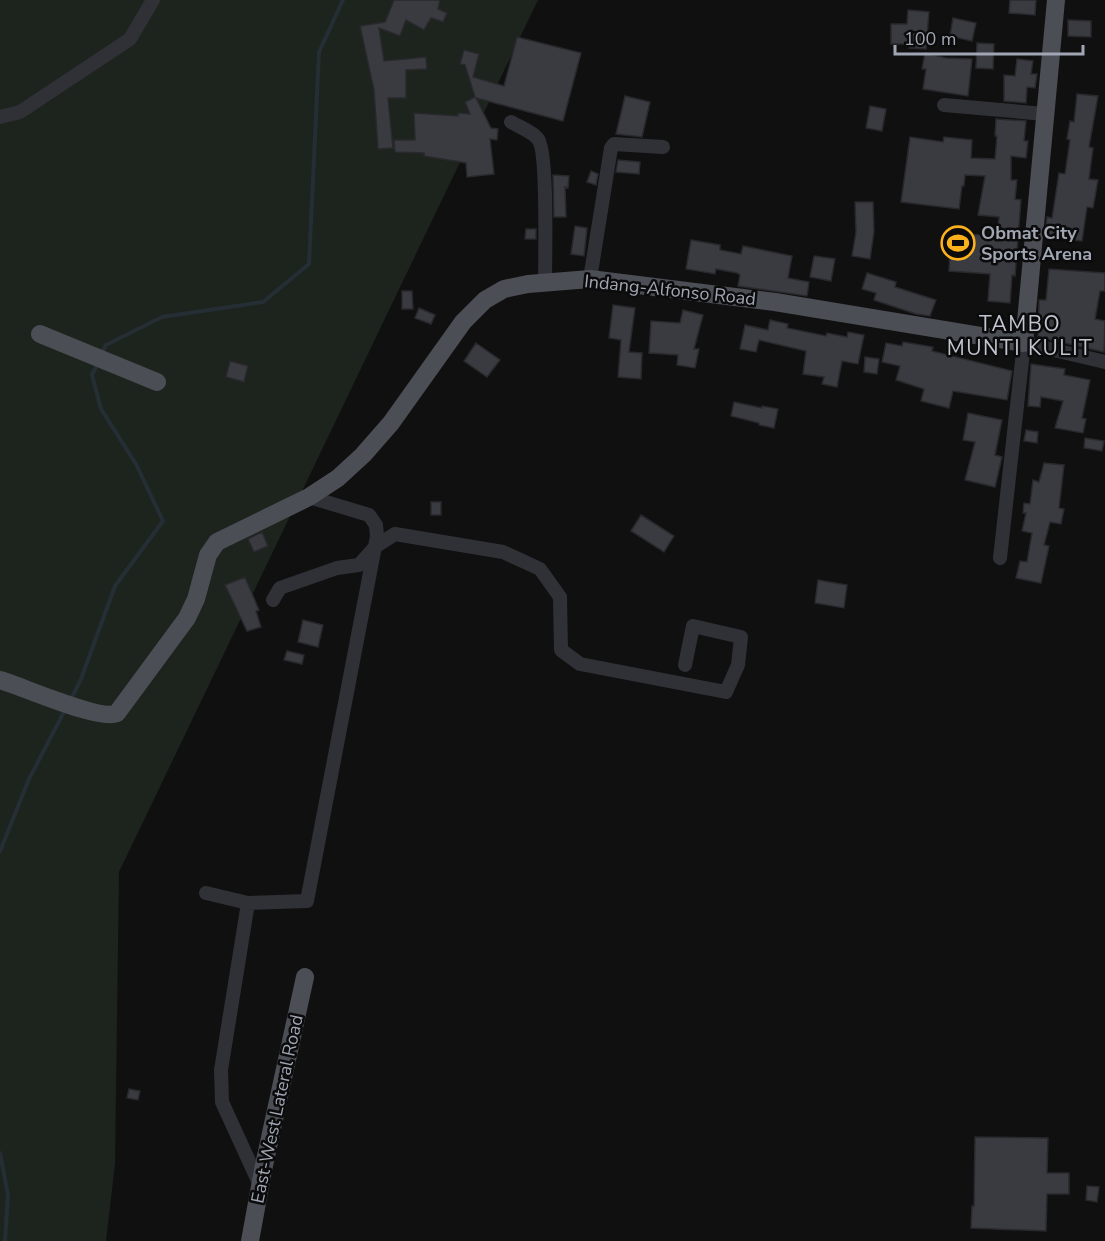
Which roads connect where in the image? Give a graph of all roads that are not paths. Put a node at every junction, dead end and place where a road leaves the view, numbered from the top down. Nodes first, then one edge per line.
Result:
1 (153, 0) edge
2 (1056, 0) edge
3 (944, 105) dead end
4 (1045, 114) junction
5 (0, 117) edge
6 (511, 122) dead end
7 (663, 147) dead end
8 (590, 279) junction
9 (545, 282) junction
10 (40, 334) dead end
11 (1024, 344) junction
12 (1105, 362) edge
13 (157, 382) dead end
14 (309, 497) junction
15 (376, 546) junction
16 (1000, 558) dead end
17 (273, 600) dead end
18 (685, 665) dead end
19 (0, 680) edge
20 (206, 893) dead end
21 (248, 903) junction
22 (305, 977) dead end
23 (260, 1185) junction
24 (250, 1241) edge

1 - 5 street
2 - 4 main road
3 - 4 street
4 - 11 main road
6 - 9 street
7 - 8 street
8 - 9 main road, Indang-Alfonso Road
8 - 11 main road, Indang-Alfonso Road
9 - 14 main road, Indang-Alfonso Road
10 - 13 main road
11 - 12 street
11 - 16 street
14 - 15 street
14 - 19 main road, Indang-Alfonso Road
15 - 17 street
15 - 18 street
15 - 21 street
20 - 21 street
21 - 23 street
22 - 23 main road, East-West Lateral Road
23 - 24 main road, East-West Lateral Road

